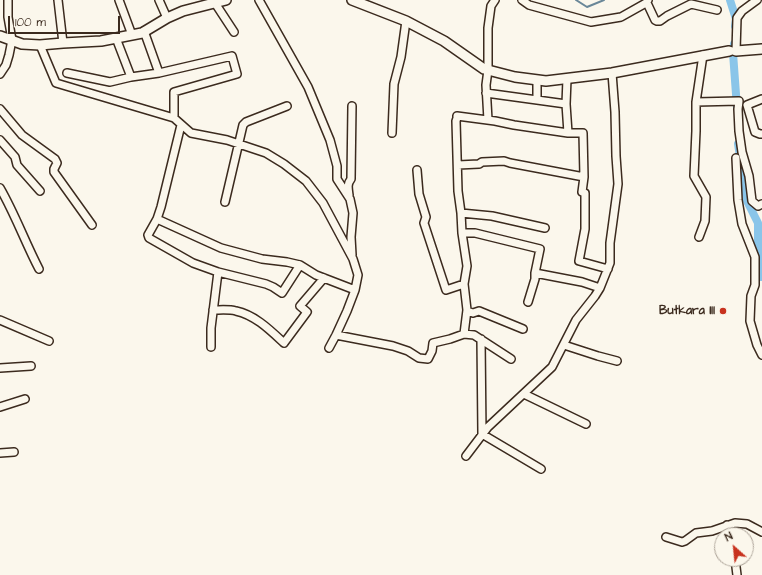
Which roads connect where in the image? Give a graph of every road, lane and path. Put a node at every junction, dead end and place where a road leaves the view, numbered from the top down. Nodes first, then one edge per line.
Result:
1 (8, 0) edge
2 (58, 0) edge
3 (119, 0) edge
4 (159, 0) edge
5 (259, 0) edge
6 (352, 0) edge
7 (495, 0) edge
8 (522, 0) edge
9 (757, 0) edge
10 (220, 1) edge
11 (647, 2) edge
12 (718, 10) dead end
13 (167, 18) junction
14 (406, 21) junction
15 (144, 31) junction
16 (234, 32) dead end
17 (132, 35) junction
18 (0, 36) edge
19 (116, 38) junction
20 (12, 40) junction
21 (63, 43) junction
22 (40, 45) junction
23 (762, 49) edge
24 (732, 51) junction
25 (703, 55) junction
26 (488, 70) junction
27 (612, 72) junction
28 (66, 73) dead end
29 (159, 73) junction
30 (0, 74) edge
31 (130, 77) junction
32 (567, 79) junction
33 (537, 80) junction
34 (486, 93) junction
35 (762, 99) edge
36 (537, 100) junction
37 (696, 102) junction
38 (566, 104) junction
39 (738, 104) junction
40 (747, 105) junction
41 (287, 106) dead end
42 (352, 106) dead end
43 (0, 109) edge
44 (174, 118) junction
45 (488, 120) junction
46 (181, 125) junction
47 (568, 132) junction
48 (392, 133) dead end
49 (762, 134) edge
50 (0, 140) edge
51 (239, 144) junction
52 (736, 158) dead end
53 (458, 165) junction
54 (417, 170) dead end
55 (584, 177) junction
56 (738, 178) junction
57 (749, 179) junction
58 (0, 188) edge
59 (40, 192) dead end
60 (350, 199) junction
61 (225, 202) dead end
62 (762, 204) edge
63 (461, 213) junction
64 (157, 219) junction
65 (92, 225) dead end
66 (545, 228) dead end
67 (462, 233) junction
68 (700, 237) dead end
69 (352, 259) junction
70 (300, 265) junction
71 (608, 269) junction
72 (39, 270) dead end
73 (218, 272) junction
74 (535, 273) junction
75 (324, 278) junction
76 (464, 284) junction
77 (600, 288) junction
78 (355, 290) junction
79 (528, 302) dead end
80 (213, 310) junction
81 (467, 311) junction
82 (0, 320) edge
83 (523, 329) dead end
84 (464, 334) junction
85 (336, 335) junction
86 (481, 339) junction
87 (49, 341) dead end
88 (564, 345) junction
89 (211, 347) dead end
90 (329, 348) dead end
91 (762, 355) edge
92 (511, 359) dead end
93 (616, 361) dead end
94 (31, 366) dead end
95 (0, 368) edge
96 (524, 394) junction
97 (25, 399) dead end
98 (0, 406) edge
99 (586, 424) dead end
100 (482, 434) junction
101 (14, 452) dead end
102 (0, 453) edge
103 (466, 456) dead end
104 (541, 469) dead end
105 (727, 525) joint
106 (762, 532) edge
107 (666, 537) dead end

1 - 20 street
2 - 21 street
3 - 17 street
4 - 13 street
5 - 60 street
6 - 14 street
7 - 26 street
8 - 11 street
9 - 24 street
10 - 13 street
10 - 16 street
11 - 12 street
13 - 15 street
14 - 26 street
14 - 48 street
15 - 17 street
15 - 29 street
17 - 19 street
18 - 20 street
19 - 21 street
19 - 31 street
20 - 22 street
20 - 30 street
21 - 22 street
22 - 44 street
23 - 24 street
24 - 25 street
25 - 27 street
25 - 37 street
26 - 33 street
26 - 34 street
27 - 32 street
27 - 71 street
28 - 31 street
29 - 31 street
29 - 44 street
32 - 33 street
32 - 38 street
33 - 36 street
34 - 36 street
34 - 45 street
35 - 40 street
36 - 38 street
37 - 39 street
37 - 68 street
38 - 47 street
39 - 40 street
39 - 57 street
40 - 49 street
41 - 51 street
42 - 60 street
43 - 65 street
44 - 46 street
45 - 47 street
45 - 53 street
46 - 51 street
46 - 64 street
47 - 55 street
50 - 59 street
51 - 61 street
51 - 69 street
52 - 56 street
53 - 55 street
53 - 63 street
54 - 76 street
55 - 71 street
56 - 57 street
56 - 91 street
57 - 62 street
58 - 72 street
60 - 69 street
63 - 66 street
63 - 67 street
64 - 70 street
64 - 73 street
67 - 74 street
67 - 76 street
69 - 78 street
70 - 73 street
70 - 75 street
71 - 77 street
73 - 80 street
74 - 77 street
74 - 79 street
75 - 78 street
75 - 80 street
76 - 81 street
77 - 88 street
78 - 85 street
80 - 89 street
81 - 83 street
81 - 84 street
82 - 87 street
84 - 85 street
84 - 86 street
85 - 90 street
86 - 92 street
86 - 100 street
88 - 93 street
88 - 96 street
94 - 95 street
96 - 99 street
96 - 100 street
97 - 98 street
100 - 103 street
100 - 104 street
101 - 102 street
105 - 106 street
105 - 107 street

